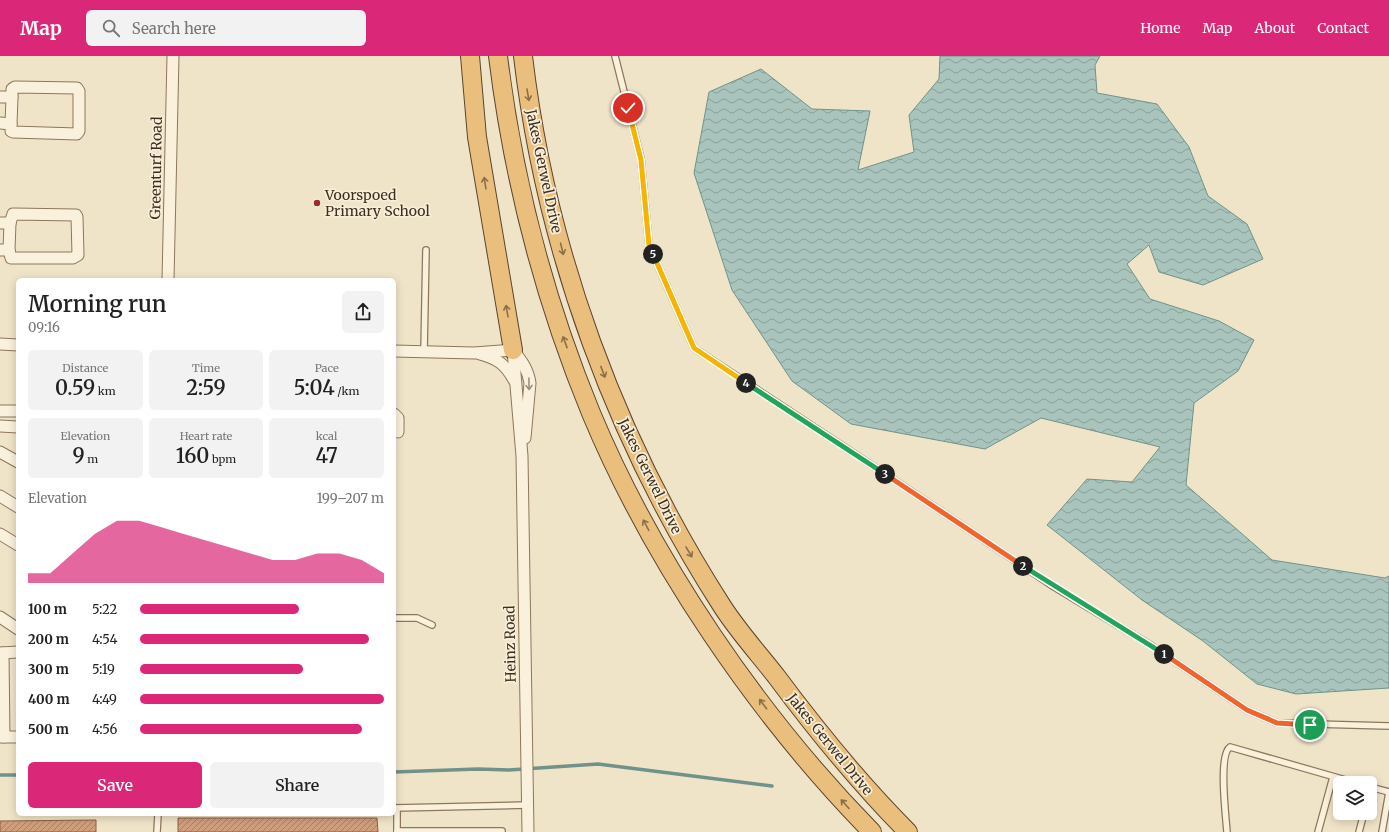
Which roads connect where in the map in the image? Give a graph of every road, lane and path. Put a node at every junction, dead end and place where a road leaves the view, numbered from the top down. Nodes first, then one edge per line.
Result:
1 (174, 56) edge
2 (470, 56) edge
3 (498, 56) edge
4 (523, 56) edge
5 (615, 56) edge
6 (0, 97) edge
7 (12, 97) junction
8 (5, 124) edge
9 (5, 223) edge
10 (5, 250) edge
11 (426, 250) dead end
12 (168, 278) edge
13 (0, 344) edge
14 (16, 345) edge
15 (513, 350) junction
16 (396, 351) edge
17 (424, 352) junction
18 (474, 352) junction
19 (516, 385) junction
20 (0, 411) edge
21 (16, 411) edge
22 (396, 416) edge
23 (0, 426) edge
24 (16, 426) edge
25 (398, 432) dead end
26 (0, 452) edge
27 (522, 456) junction
28 (16, 461) edge
29 (0, 496) edge
30 (16, 506) edge
31 (0, 534) edge
32 (16, 544) edge
33 (0, 616) edge
34 (396, 618) edge
35 (432, 625) dead end
36 (16, 628) edge
37 (16, 652) edge
38 (1, 653) edge
39 (1389, 726) edge
40 (16, 736) edge
41 (2, 737) edge
42 (1333, 777) joint
43 (1377, 789) edge
44 (1389, 792) edge
45 (527, 805) junction
46 (396, 808) edge
47 (158, 816) edge
48 (1362, 820) edge
49 (502, 831) edge
50 (156, 832) edge
51 (398, 832) edge
52 (528, 832) edge
53 (872, 832) edge
54 (908, 832) edge
55 (1227, 832) edge
56 (1318, 832) edge
57 (1359, 832) edge
58 (1382, 832) edge

1 - 12 street, Greenturf Road
15 -> 2 highway
53 -> 3 highway, Jakes Gerwel Drive
4 -> 54 highway, Jakes Gerwel Drive
5 - 39 lane
6 - 7 street
7 - 8 street
7 - 8 street
9 - 10 street
9 - 10 street
11 - 17 lane
13 - 14 street
15 - 18 street
15 - 19 street, Heinz Road
15 -> 27 street, Heinz Road
16 - 17 street
17 - 18 street
18 - 19 street
19 - 27 street, Heinz Road
20 - 21 street
22 - 25 street
23 - 24 street
26 - 28 street
27 - 45 street, Heinz Road
29 - 30 street
31 - 32 street
33 - 36 street
34 - 35 lane
37 - 38 street
38 - 41 street
40 - 41 street
42 - 55 lane
42 - 56 lane
43 - 44 lane
44 - 58 lane
45 - 46 lane
45 - 52 street, Heinz Road
46 - 51 lane
47 - 50 lane
48 - 57 lane
49 - 51 lane

